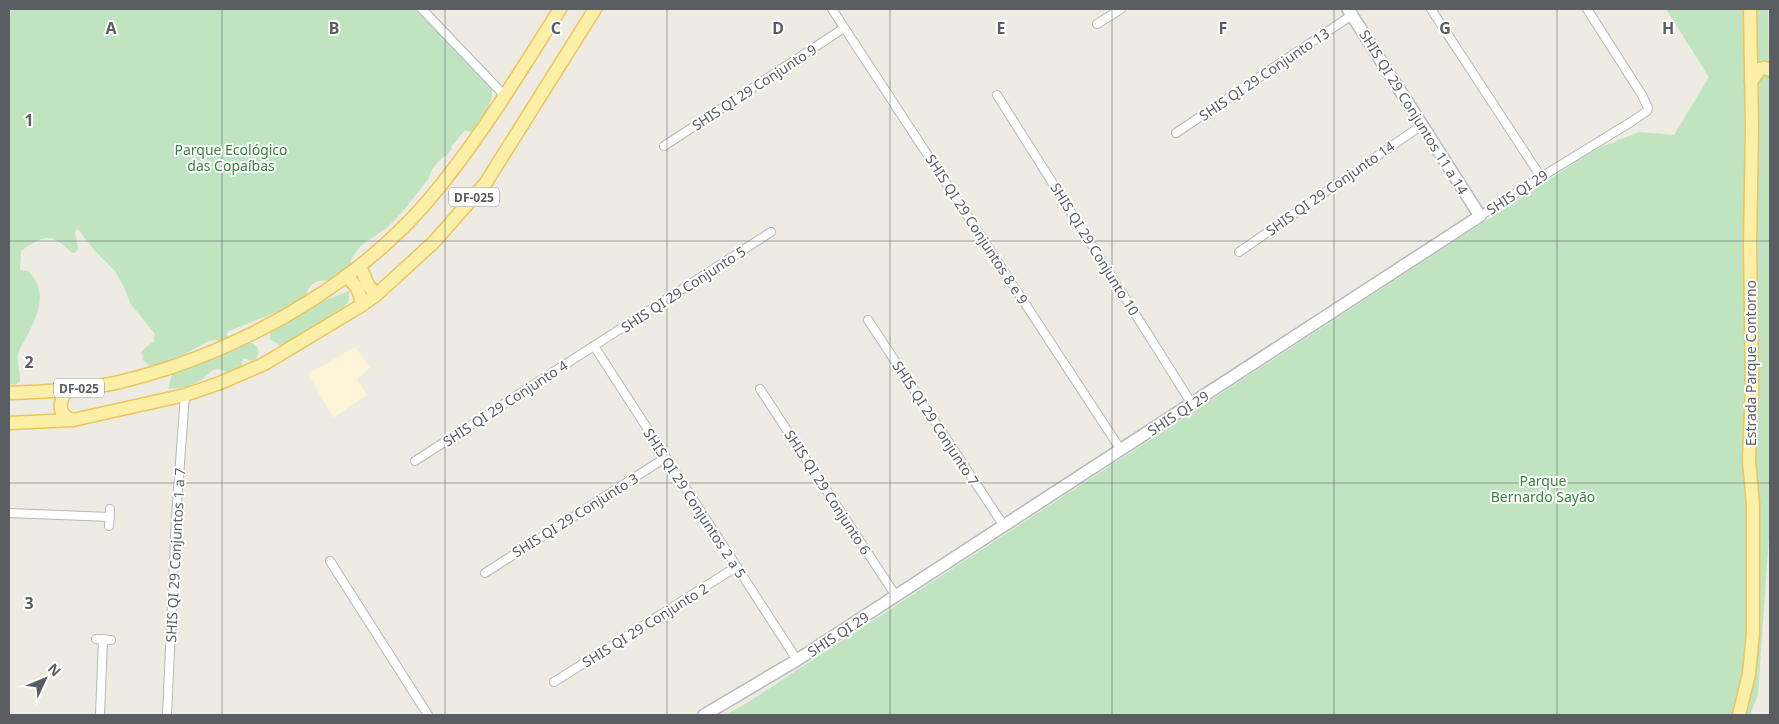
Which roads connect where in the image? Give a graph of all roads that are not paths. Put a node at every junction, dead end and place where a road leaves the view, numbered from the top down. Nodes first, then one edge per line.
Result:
1 (422, 9) edge
2 (560, 9) edge
3 (595, 9) edge
4 (832, 9) edge
5 (1121, 9) edge
6 (1431, 9) edge
7 (1587, 9) edge
8 (1750, 9) edge
9 (1350, 12) edge
10 (1097, 24) dead end
11 (844, 28) junction
12 (1770, 70) edge
13 (1751, 82) junction
14 (997, 95) dead end
15 (505, 96) junction
16 (1422, 125) junction
17 (1176, 133) dead end
18 (664, 146) dead end
19 (1541, 177) junction
20 (1480, 216) junction
21 (771, 232) dead end
22 (1239, 252) dead end
23 (360, 266) junction
24 (345, 277) junction
25 (376, 295) junction
26 (362, 305) junction
27 (868, 320) dead end
28 (594, 346) junction
29 (760, 389) dead end
30 (67, 390) junction
31 (43, 392) junction
32 (9, 393) edge
33 (185, 394) junction
34 (1192, 404) junction
35 (47, 420) junction
36 (74, 420) junction
37 (9, 423) edge
38 (1121, 450) junction
39 (665, 458) junction
40 (415, 461) dead end
41 (9, 513) edge
42 (109, 526) dead end
43 (1004, 526) junction
44 (330, 561) dead end
45 (736, 567) junction
46 (485, 573) dead end
47 (896, 596) junction
48 (103, 639) dead end
49 (797, 660) junction
50 (554, 682) dead end
51 (100, 715) edge
52 (168, 715) edge
53 (428, 715) edge
54 (704, 715) edge
55 (1739, 715) edge

1 - 15 street
2 - 15 main road, DF-025
3 - 25 main road, DF-025
4 - 11 street, SHIS QI 29 Conjuntos 8 e 9
5 - 10 street
6 - 19 street
7 - 19 street, SHIS QI 29
8 - 13 main road, Estrada Parque Contorno
9 - 16 street, SHIS QI 29 Conjuntos 11 a 14
9 - 17 street, SHIS QI 29 Conjunto 13
11 - 18 street, SHIS QI 29 Conjunto 9
11 - 38 street, SHIS QI 29 Conjuntos 8 e 9
12 - 13 main road
13 - 55 main road, Estrada Parque Contorno
14 - 34 street, SHIS QI 29 Conjunto 10
15 - 23 main road, DF-025
16 - 20 street, SHIS QI 29 Conjuntos 11 a 14
16 - 22 street, SHIS QI 29 Conjunto 14
19 - 20 street, SHIS QI 29
20 - 34 street, SHIS QI 29
21 - 28 street, SHIS QI 29 Conjunto 5
23 - 24 main road, DF-025
23 - 25 main road
24 - 26 main road
24 - 30 main road, DF-025
25 - 26 main road, DF-025
26 - 33 main road, DF-025
27 - 43 street, SHIS QI 29 Conjunto 7
28 - 39 street, SHIS QI 29 Conjuntos 2 a 5
28 - 40 street, SHIS QI 29 Conjunto 4
29 - 47 street, SHIS QI 29 Conjunto 6
30 - 31 main road, DF-025
30 - 36 main road
31 - 32 main road, DF-025
31 - 35 main road
33 - 36 main road, DF-025
33 - 52 street, SHIS QI 29 Conjuntos 1 a 7
34 - 38 street, SHIS QI 29
35 - 36 main road, DF-025
35 - 37 main road, DF-025
38 - 43 street, SHIS QI 29
39 - 45 street, SHIS QI 29 Conjuntos 2 a 5
39 - 46 street, SHIS QI 29 Conjunto 3
41 - 42 street
43 - 47 street, SHIS QI 29
44 - 53 street
45 - 49 street, SHIS QI 29 Conjuntos 2 a 5
45 - 50 street, SHIS QI 29 Conjunto 2
47 - 49 street, SHIS QI 29
48 - 51 street
49 - 54 street, SHIS QI 29

